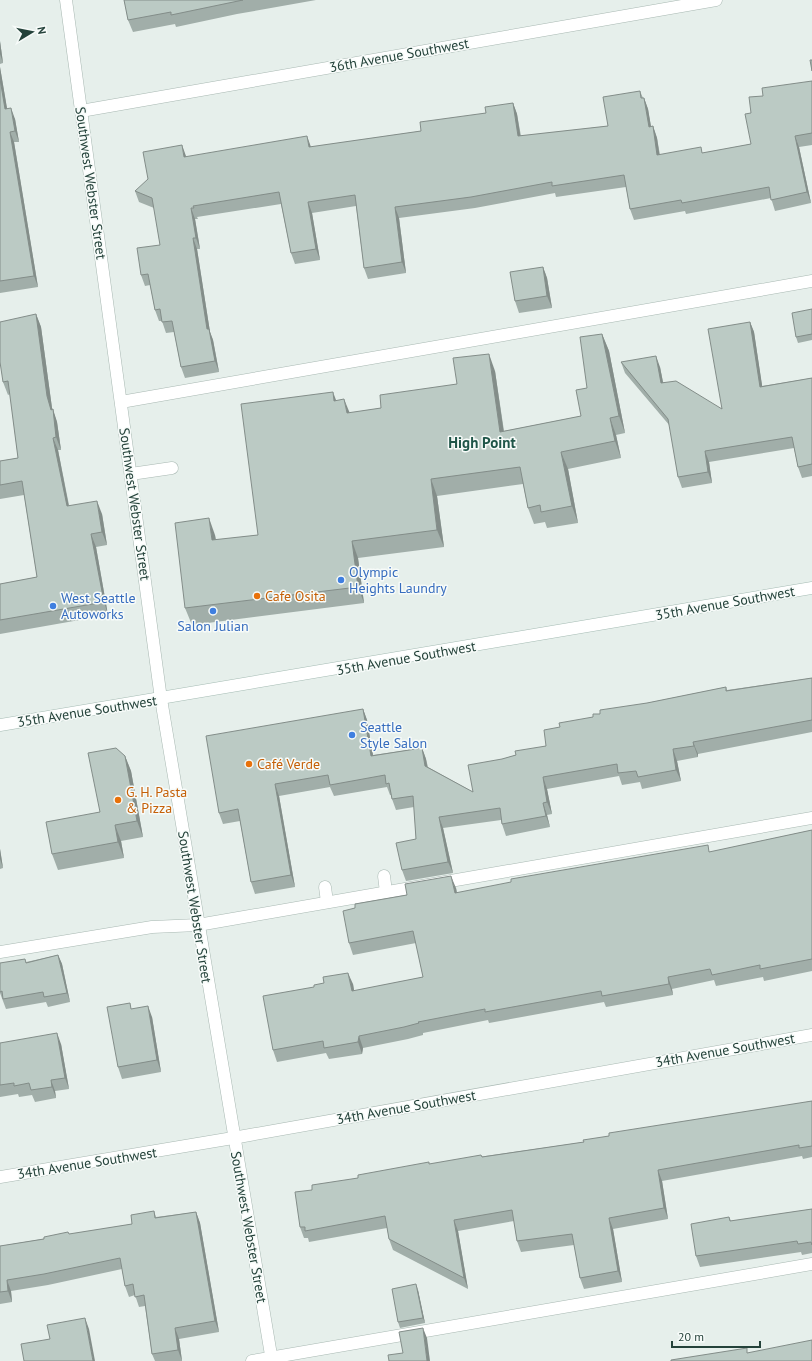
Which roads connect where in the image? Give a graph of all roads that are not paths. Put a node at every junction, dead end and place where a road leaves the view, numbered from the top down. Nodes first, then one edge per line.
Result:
1 (66, 0) edge
2 (716, 0) edge
3 (661, 4) edge
4 (81, 111) junction
5 (812, 281) edge
6 (121, 402) junction
7 (172, 468) dead end
8 (131, 474) junction
9 (812, 588) edge
10 (161, 699) junction
11 (0, 725) edge
12 (812, 818) edge
13 (384, 876) dead end
14 (324, 887) dead end
15 (386, 892) junction
16 (327, 902) junction
17 (198, 925) junction
18 (0, 952) edge
19 (812, 1035) edge
20 (234, 1138) junction
21 (0, 1177) edge
22 (812, 1264) edge
23 (272, 1359) edge
24 (252, 1361) edge

1 - 4 street, Southwest Webster Street
2 - 3 street, 36th Avenue Southwest
3 - 4 street, 36th Avenue Southwest
4 - 6 street, Southwest Webster Street
5 - 6 street
6 - 8 street, Southwest Webster Street
7 - 8 street
8 - 10 street, Southwest Webster Street
9 - 10 street, 35th Avenue Southwest
10 - 11 street, 35th Avenue Southwest
10 - 17 street, Southwest Webster Street
12 - 15 street
13 - 15 street
14 - 16 street
15 - 16 street
16 - 17 street
17 - 18 street
17 - 20 street, Southwest Webster Street
19 - 20 street, 34th Avenue Southwest
20 - 21 street, 34th Avenue Southwest
20 - 23 street, Southwest Webster Street
22 - 23 street
23 - 24 street

